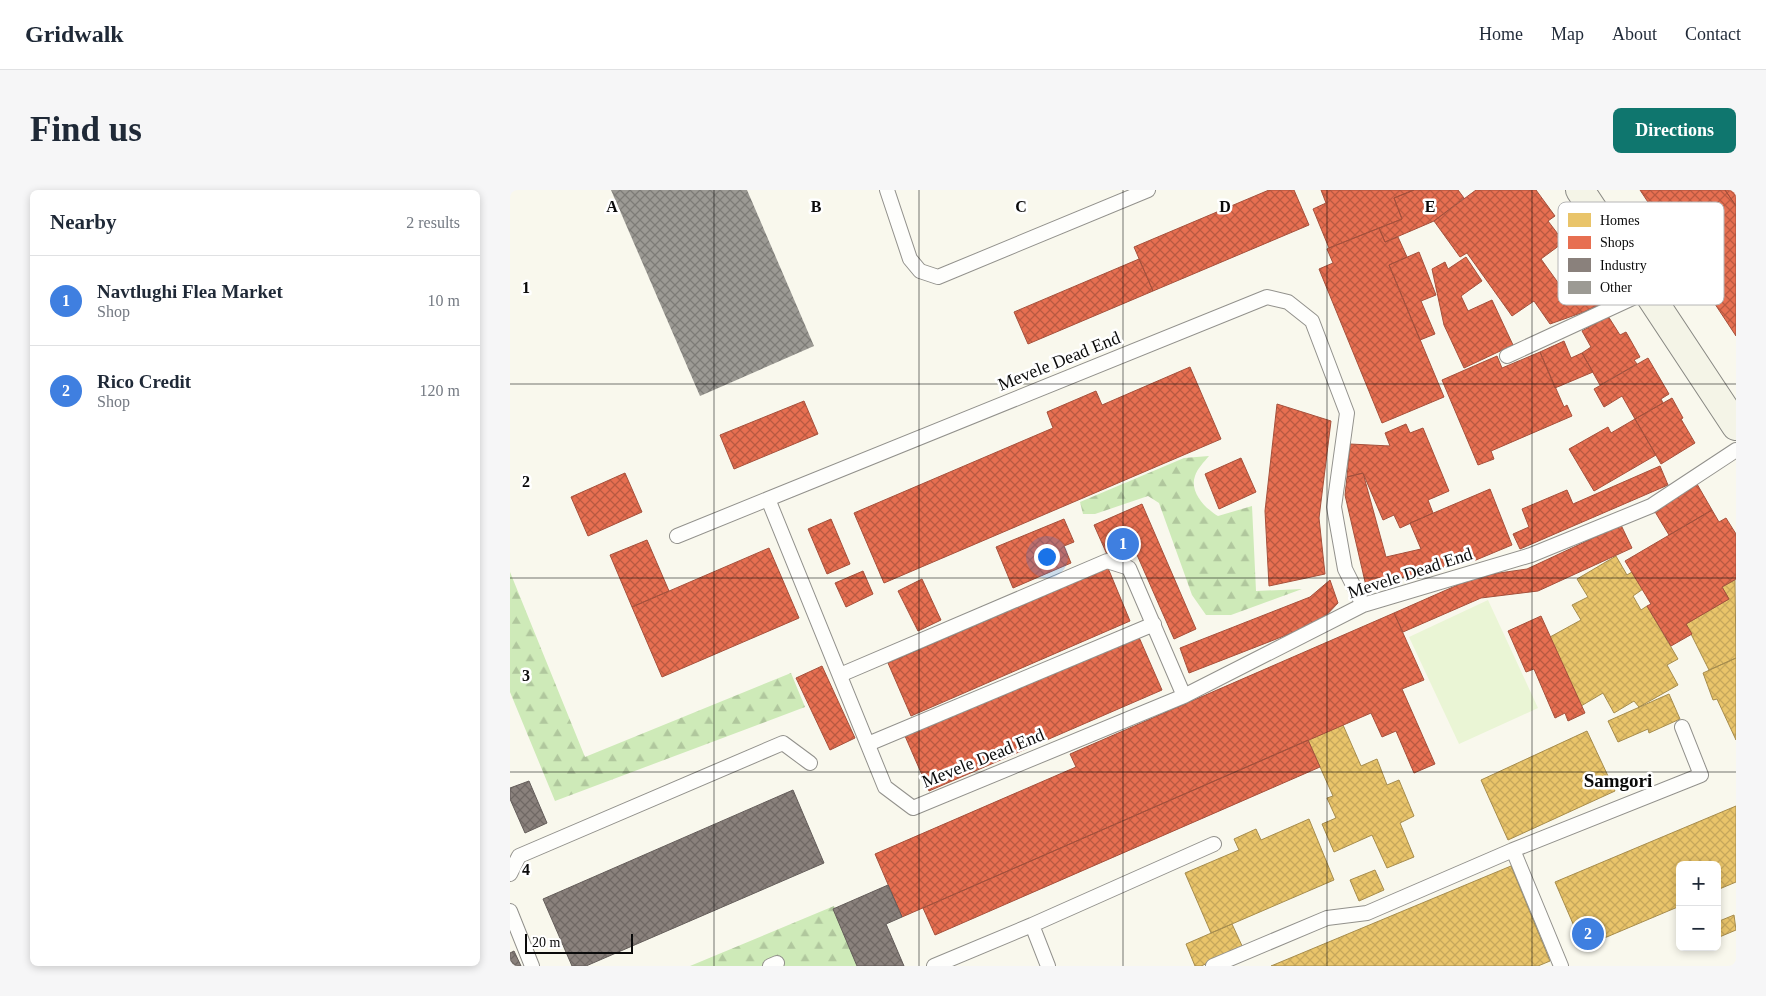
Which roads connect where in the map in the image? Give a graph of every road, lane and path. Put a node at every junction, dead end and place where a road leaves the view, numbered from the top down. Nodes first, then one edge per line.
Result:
1 (887, 190) edge
2 (1148, 190) edge
3 (1580, 190) edge
4 (1588, 202) edge
5 (1618, 305) edge
6 (1657, 305) edge
7 (1507, 356) dead end
8 (1736, 426) edge
9 (1736, 450) edge
10 (768, 499) junction
11 (678, 536) dead end
12 (1363, 605) junction
13 (1154, 624) junction
14 (840, 675) junction
15 (1184, 696) junction
16 (1682, 727) dead end
17 (868, 744) junction
18 (810, 763) dead end
19 (1214, 844) dead end
20 (1513, 850) junction
21 (510, 874) edge
22 (510, 911) edge
23 (1032, 925) junction
24 (532, 966) edge
25 (934, 966) edge
26 (1048, 966) edge
27 (1212, 966) edge
28 (1561, 966) edge

1 - 2 lane
3 - 4 street
5 - 7 lane
6 - 8 street
9 - 12 lane, Mevele Dead End
10 - 11 lane
10 - 12 lane, Mevele Dead End
10 - 14 lane, Mevele Dead End
12 - 15 lane, Mevele Dead End
13 - 14 lane
13 - 15 lane
13 - 17 lane
14 - 17 lane, Mevele Dead End
15 - 17 lane, Mevele Dead End
16 - 20 lane
18 - 21 lane
19 - 23 lane
20 - 27 lane
20 - 28 lane
22 - 24 lane
23 - 25 lane
23 - 26 lane

